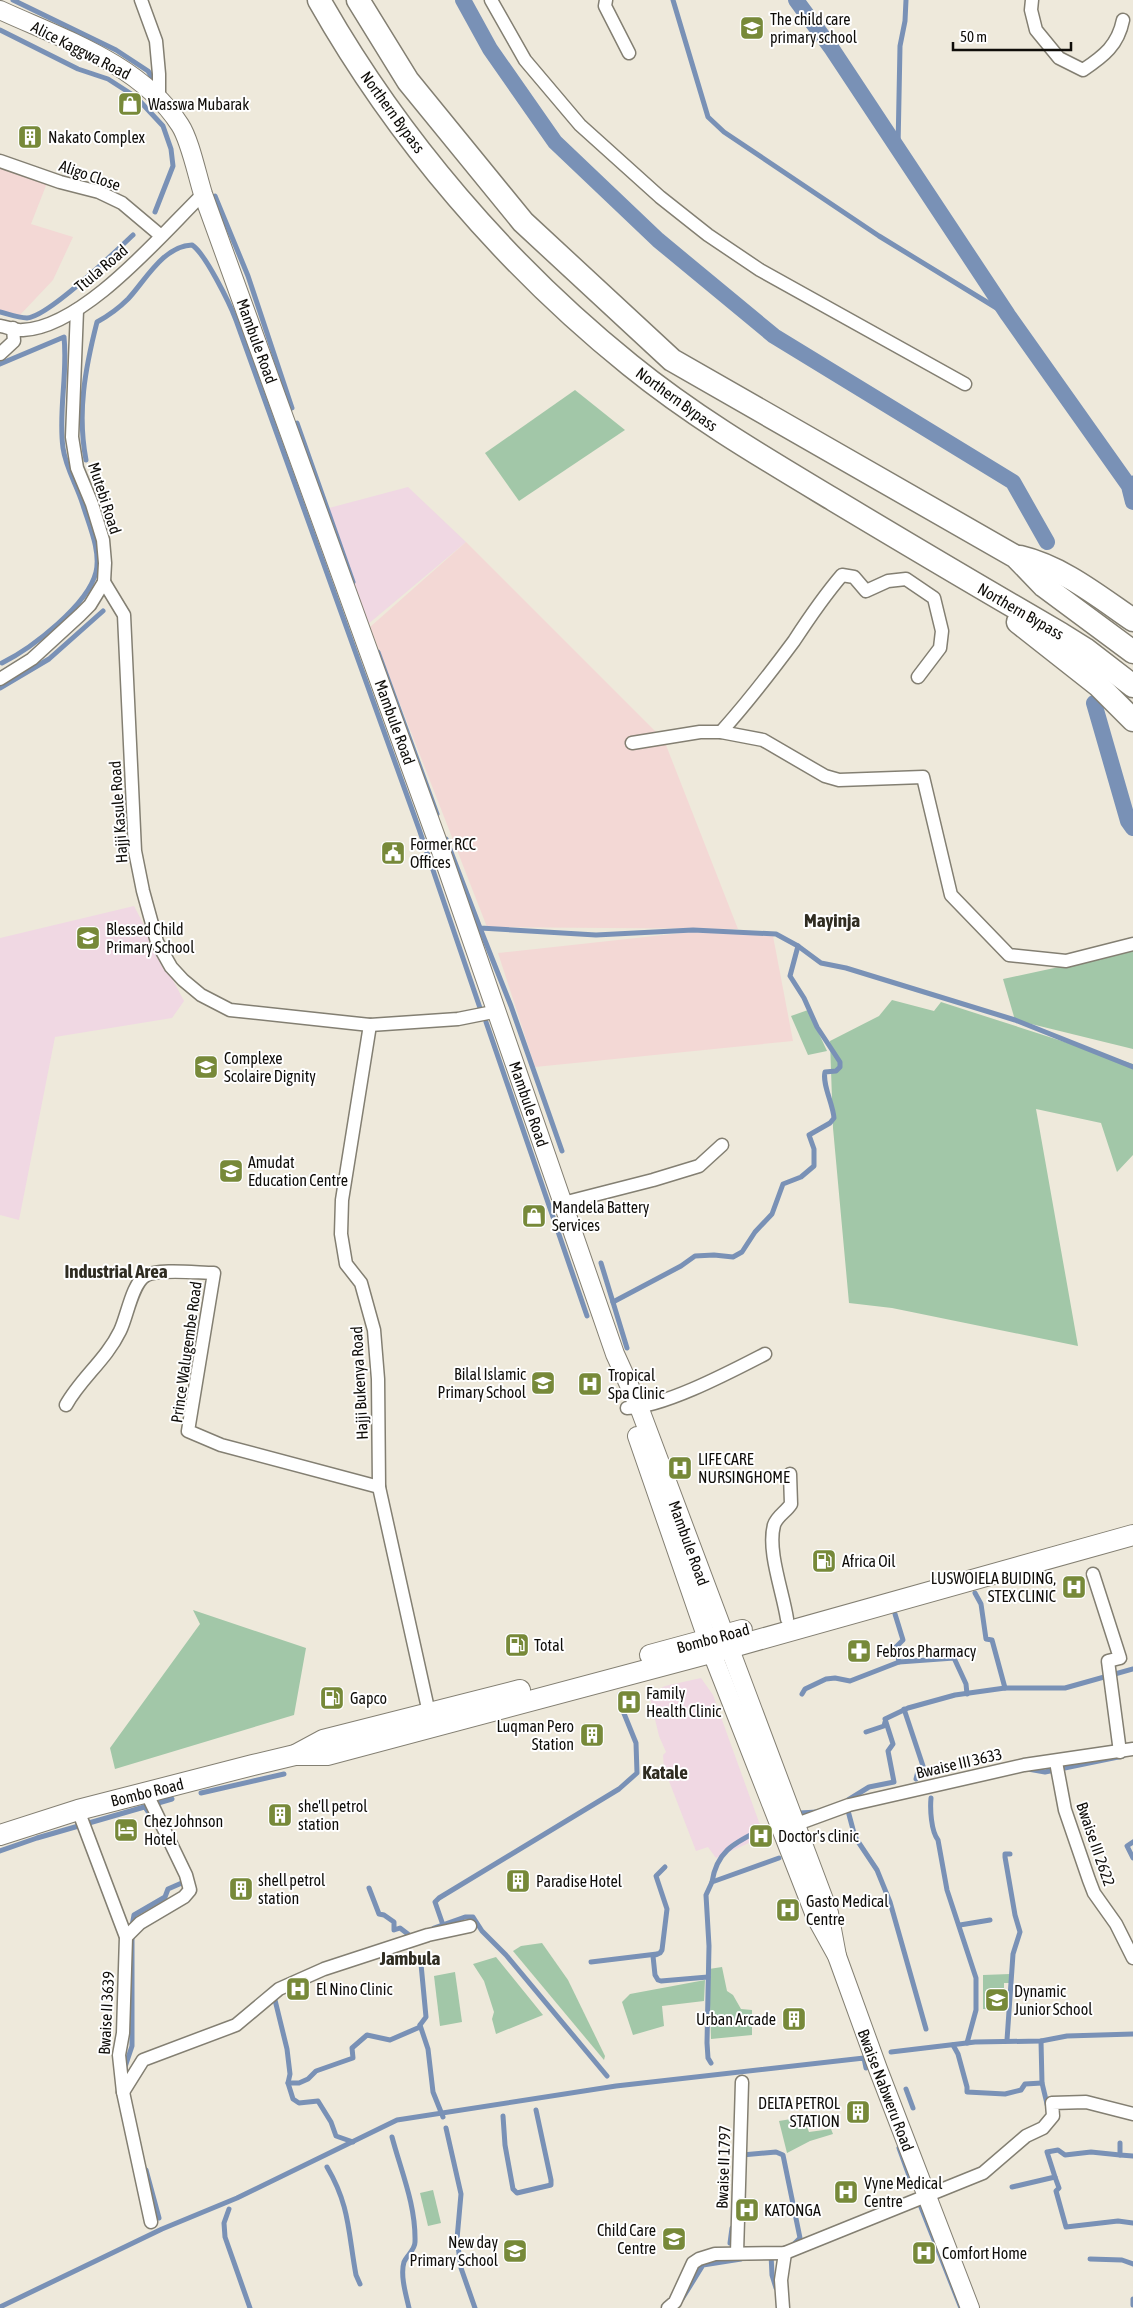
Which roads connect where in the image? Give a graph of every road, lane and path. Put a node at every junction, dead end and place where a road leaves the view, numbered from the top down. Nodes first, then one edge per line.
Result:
1 (141, 0) edge
2 (311, 0) edge
3 (319, 0) edge
4 (358, 0) edge
5 (491, 0) edge
6 (606, 0) edge
7 (1032, 0) edge
8 (0, 10) edge
9 (1123, 20) dead end
10 (331, 21) junction
11 (629, 54) dead end
12 (159, 96) junction
13 (0, 161) edge
14 (203, 194) junction
15 (160, 235) junction
16 (77, 310) junction
17 (0, 326) edge
18 (13, 328) junction
19 (0, 354) edge
20 (965, 384) dead end
21 (1016, 556) junction
22 (104, 582) junction
23 (987, 592) junction
24 (1133, 620) edge
25 (1133, 652) edge
26 (918, 677) dead end
27 (0, 679) edge
28 (1133, 686) edge
29 (1133, 720) edge
30 (721, 732) junction
31 (632, 743) dead end
32 (1133, 944) edge
33 (498, 1012) junction
34 (370, 1025) junction
35 (722, 1146) dead end
36 (563, 1203) junction
37 (765, 1354) dead end
38 (66, 1405) dead end
39 (633, 1408) junction
40 (790, 1474) dead end
41 (380, 1487) junction
42 (1133, 1521) edge
43 (1133, 1535) edge
44 (1093, 1574) dead end
45 (787, 1619) junction
46 (718, 1644) junction
47 (429, 1713) junction
48 (1127, 1751) edge
49 (295, 1755) junction
50 (1056, 1762) junction
51 (146, 1792) junction
52 (78, 1810) junction
53 (797, 1824) junction
54 (0, 1835) edge
55 (470, 1926) dead end
56 (126, 1937) junction
57 (836, 1956) junction
58 (1133, 1958) edge
59 (742, 2082) dead end
60 (123, 2092) junction
61 (1133, 2114) edge
62 (926, 2195) junction
63 (151, 2222) dead end
64 (737, 2253) junction
65 (785, 2253) junction
66 (668, 2308) edge
67 (783, 2308) edge
68 (970, 2308) edge

1 - 12 street
2 - 10 highway
3 - 10 highway, Northern Bypass
4 - 21 highway, Northern Bypass
5 - 20 street
6 - 11 street
7 - 9 street
8 - 12 street, Alice Kaggwa Road
10 - 23 highway, Northern Bypass
12 - 14 street, Mambule Road
13 - 15 street, Aligo Close
14 - 15 street, Ttula Road
14 - 33 street, Mambule Road
15 - 16 street, Ttula Road
16 - 18 street, Ttula Road
16 - 22 street, Mutebi Road
17 - 18 street, Ttula Road
18 - 19 street
21 - 24 highway
21 - 25 highway, Northern Bypass
22 - 27 street
22 - 34 street, Hajji Kasule Road
23 - 28 highway, Northern Bypass
23 - 29 highway
26 - 30 street
30 - 31 street
30 - 32 street
33 - 34 street, Hajji Kasule Road
33 - 36 street, Mambule Road
34 - 41 street, Hajji Bukenya Road
35 - 36 street
36 - 39 street, Mambule Road
37 - 39 street
38 - 41 street, Prince Walugembe Road
39 - 46 street, Mambule Road
40 - 45 street
41 - 47 street, Hajji Bukenya Road
42 - 45 main road, Bombo Road
43 - 46 main road, Bombo Road
44 - 48 street
45 - 46 main road, Bombo Road
46 - 47 main road, Bombo Road
46 - 49 main road, Bombo Road
46 - 53 street, Bwaise Nabweru Road
46 - 57 street, Bwaise Nabweru Road
47 - 49 main road, Bombo Road
48 - 50 street, Bwaise III 3633
49 - 51 main road, Bombo Road
50 - 53 street, Bwaise III 3633
50 - 58 street, Bwaise III 2622
51 - 52 main road, Bombo Road
51 - 56 street
52 - 54 main road, Bombo Road
52 - 56 street, Bwaise II 3639
53 - 57 street, Bwaise Nabweru Road
55 - 60 street
56 - 60 street, Bwaise II 3639
57 - 62 street, Bwaise Nabweru Road
59 - 64 street, Bwaise II 1797
60 - 63 street, Bwaise II 3639
61 - 62 street
62 - 65 street
62 - 68 street, Bwaise Nabweru Road
64 - 65 street
64 - 66 street
65 - 67 street

